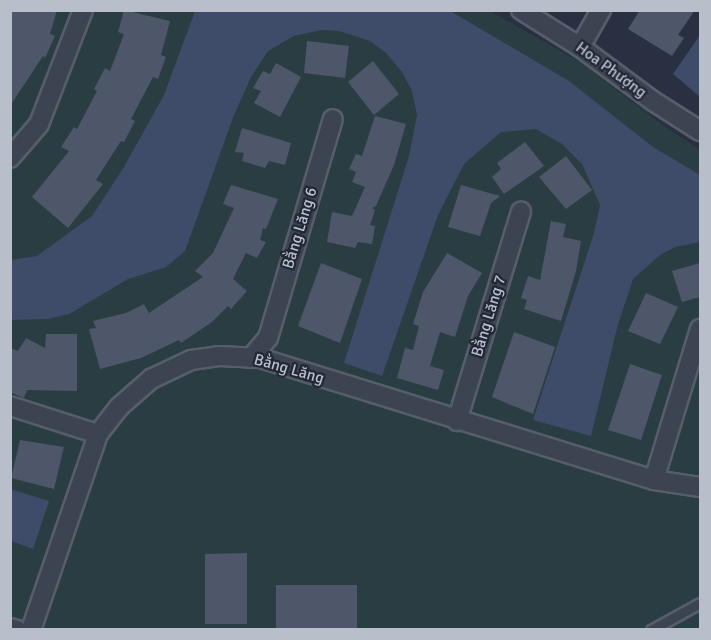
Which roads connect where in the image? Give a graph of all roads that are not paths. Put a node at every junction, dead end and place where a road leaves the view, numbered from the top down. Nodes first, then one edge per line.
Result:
1 (83, 10) edge
2 (601, 10) edge
3 (526, 12) edge
4 (580, 47) junction
5 (333, 118) dead end
6 (700, 131) edge
7 (10, 158) edge
8 (521, 212) dead end
9 (700, 329) edge
10 (268, 338) junction
11 (251, 358) junction
12 (275, 363) junction
13 (10, 406) edge
14 (457, 421) junction
15 (98, 434) junction
16 (654, 480) junction
17 (700, 487) edge
18 (700, 603) edge
19 (10, 627) edge
20 (16, 630) edge
21 (32, 630) edge
22 (651, 630) edge

1 - 7 street
2 - 4 street
3 - 4 street, Hoa Phượng
4 - 6 street, Hoa Phượng
5 - 10 street, Bằng Lăng 6
8 - 14 street, Bằng Lăng 7
9 - 16 street
10 - 11 street
10 - 12 street
11 - 12 street, Bằng Lăng
11 - 15 street, Bằng Lăng
12 - 14 street, Bằng Lăng
13 - 15 street
14 - 16 street, Bằng Lăng
15 - 21 street, Bằng Lăng
16 - 17 street, Bằng Lăng
18 - 22 lane
19 - 20 street

